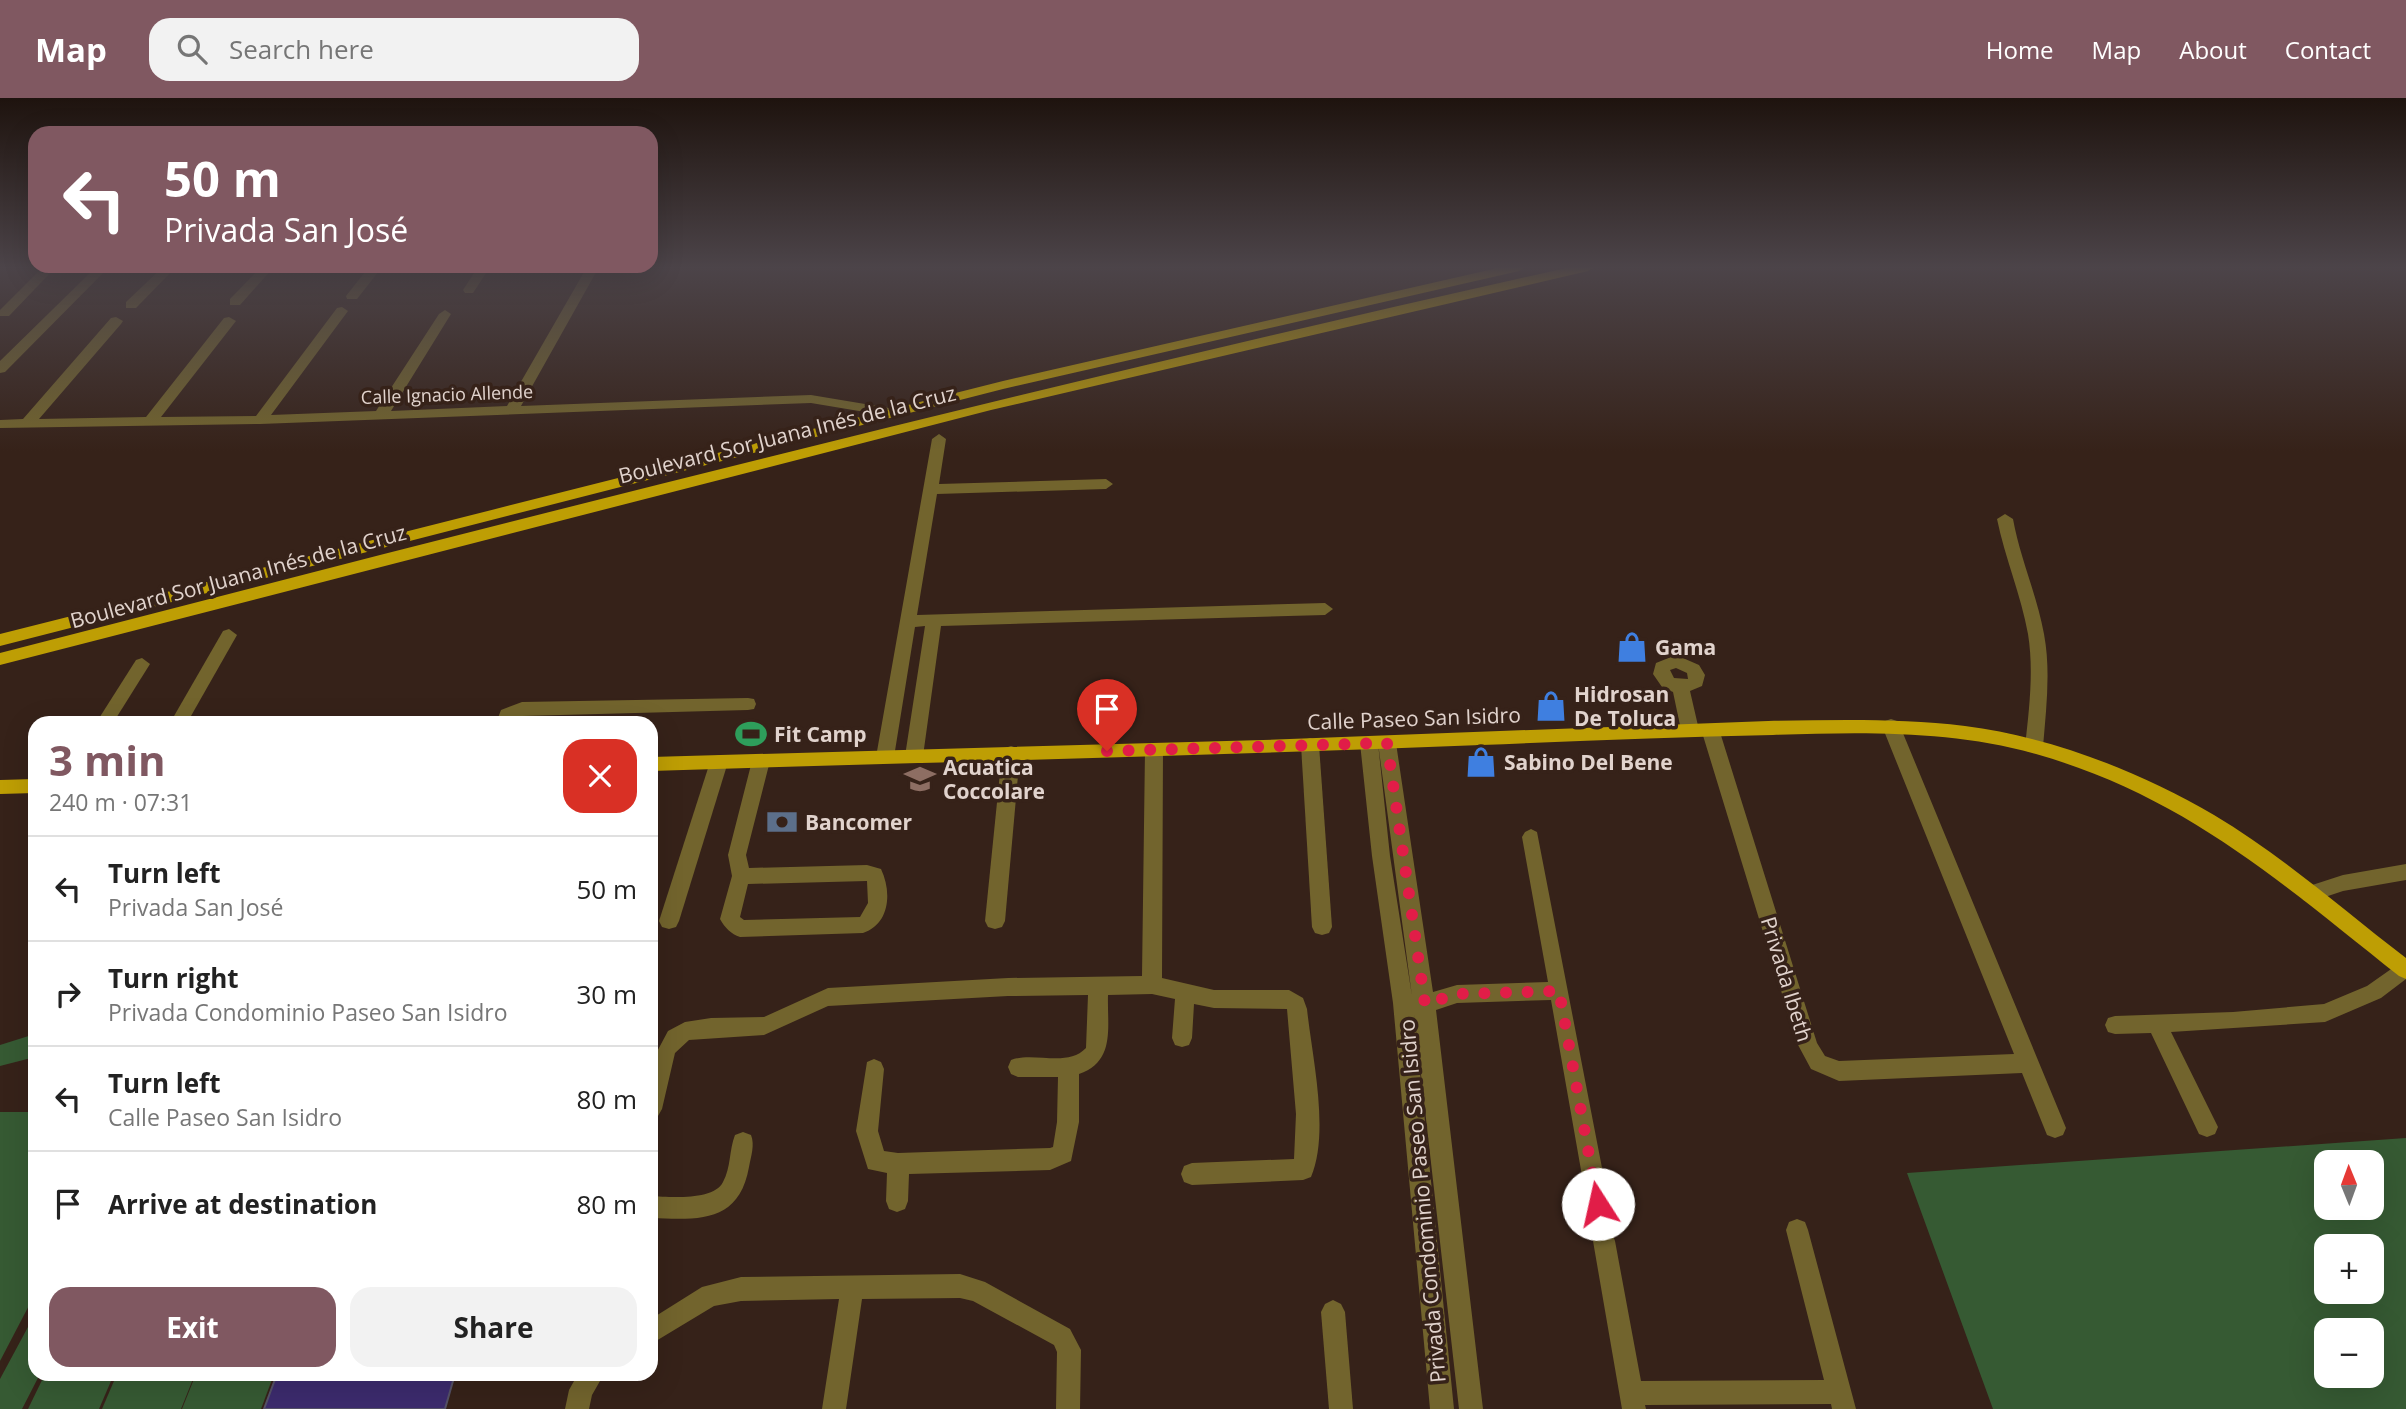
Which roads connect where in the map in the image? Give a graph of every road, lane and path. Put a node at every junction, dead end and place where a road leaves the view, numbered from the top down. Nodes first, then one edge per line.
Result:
1 (41, 328) edge
2 (110, 328) edge
3 (223, 328) edge
4 (329, 328) edge
5 (436, 328) edge
6 (558, 328) edge
7 (1246, 328) edge
8 (1316, 328) edge
9 (0, 369) edge
10 (511, 411) junction
11 (895, 413) junction
12 (381, 415) junction
13 (151, 420) junction
14 (260, 420) junction
15 (0, 425) edge
16 (26, 425) junction
17 (939, 439) dead end
18 (1106, 484) dead end
19 (930, 489) junction
20 (2005, 519) dead end
21 (1325, 609) dead end
22 (907, 621) junction
23 (934, 621) junction
24 (229, 635) dead end
25 (0, 640) edge
26 (0, 659) edge
27 (142, 664) dead end
28 (1682, 688) dead end
29 (748, 704) dead end
30 (109, 716) edge
31 (182, 716) edge
32 (507, 716) edge
33 (1891, 726) junction
34 (1710, 729) junction
35 (1690, 730) junction
36 (1378, 743) junction
37 (1310, 745) junction
38 (2034, 747) junction
39 (1154, 750) junction
40 (1011, 753) junction
41 (914, 756) junction
42 (885, 757) junction
43 (761, 761) junction
44 (719, 762) junction
45 (658, 764) edge
46 (28, 786) edge
47 (0, 787) edge
48 (1531, 837) dead end
49 (2406, 872) edge
50 (741, 876) junction
51 (2310, 894) junction
52 (668, 921) dead end
53 (995, 921) dead end
54 (1322, 927) dead end
55 (2405, 970) edge
56 (1152, 985) junction
57 (1098, 987) junction
58 (1559, 991) junction
59 (1185, 992) junction
60 (1403, 1003) junction
61 (1425, 1004) junction
62 (2156, 1023) junction
63 (2115, 1025) dead end
64 (1182, 1038) dead end
65 (2028, 1063) junction
66 (1069, 1066) junction
67 (1018, 1067) dead end
68 (874, 1069) dead end
69 (658, 1083) edge
70 (2207, 1127) dead end
71 (2054, 1128) dead end
72 (743, 1142) dead end
73 (898, 1164) junction
74 (1192, 1174) dead end
75 (897, 1200) dead end
76 (1598, 1204) dead end
77 (658, 1208) edge
78 (1797, 1230) dead end
79 (1604, 1241) dead end
80 (852, 1287) junction
81 (1333, 1312) dead end
82 (658, 1328) edge
83 (587, 1381) edge
84 (1842, 1400) edge
85 (1633, 1401) edge
86 (577, 1409) edge
87 (834, 1409) edge
88 (1068, 1409) edge
89 (1341, 1409) edge
90 (1442, 1409) edge
91 (1471, 1409) edge

1 - 9 street
2 - 16 street
3 - 13 street
4 - 14 street
5 - 12 street
6 - 10 street
7 - 11 main road, Boulevard Sor Juana Inés de la Cruz
8 - 26 main road, Boulevard Sor Juana Inés de la Cruz
10 - 11 street, Calle Ignacio Allende
10 - 12 street, Calle Ignacio Allende
11 - 25 main road, Boulevard Sor Juana Inés de la Cruz
12 - 14 street, Calle Ignacio Allende
13 - 14 street, Calle Ignacio Allende
13 - 16 street, Calle Ignacio Allende
15 - 16 street, Calle Ignacio Allende
17 - 19 street
18 - 19 street
19 - 22 street
20 - 38 street
21 - 23 street
22 - 23 street
22 - 42 street
23 - 41 street
24 - 31 street
27 - 30 street
28 - 35 street
29 - 32 street
33 - 34 main road, Calle Paseo San Isidro
33 - 38 main road, Calle Paseo San Isidro
33 - 65 street
34 - 35 main road, Calle Paseo San Isidro
34 - 65 street, Privada Ibeth
35 - 36 main road, Calle Paseo San Isidro
36 - 37 main road, Calle Paseo San Isidro
36 - 60 street, Privada Condominio Paseo San Isidro
36 - 61 street, Privada Condominio Paseo San Isidro
37 - 39 main road, Calle Paseo San Isidro
37 - 54 street
38 - 51 main road, Calle Paseo San Isidro
39 - 40 main road, Calle Paseo San Isidro
39 - 56 street
40 - 41 main road, Calle Paseo San Isidro
40 - 53 street
41 - 42 main road, Calle Paseo San Isidro
42 - 43 main road, Calle Paseo San Isidro
43 - 44 main road, Calle Paseo San Isidro
43 - 50 street
44 - 45 main road, Calle Paseo San Isidro
44 - 52 street
46 - 47 main road
48 - 58 street
49 - 51 street
50 - 50 street
51 - 55 main road, Calle Paseo San Isidro
55 - 62 street
56 - 57 street
56 - 59 street
57 - 66 street
57 - 69 street
58 - 61 street
58 - 76 street
59 - 64 street
59 - 74 street
60 - 61 street
60 - 90 street, Privada Condominio Paseo San Isidro
61 - 91 street, Privada Condominio Paseo San Isidro
62 - 63 street
62 - 70 street
65 - 71 street
66 - 67 street
66 - 73 street
68 - 73 street
72 - 77 street
73 - 75 street
78 - 84 street
79 - 85 street
80 - 82 street
80 - 87 street
80 - 88 street
81 - 89 street
83 - 86 street
84 - 85 street

